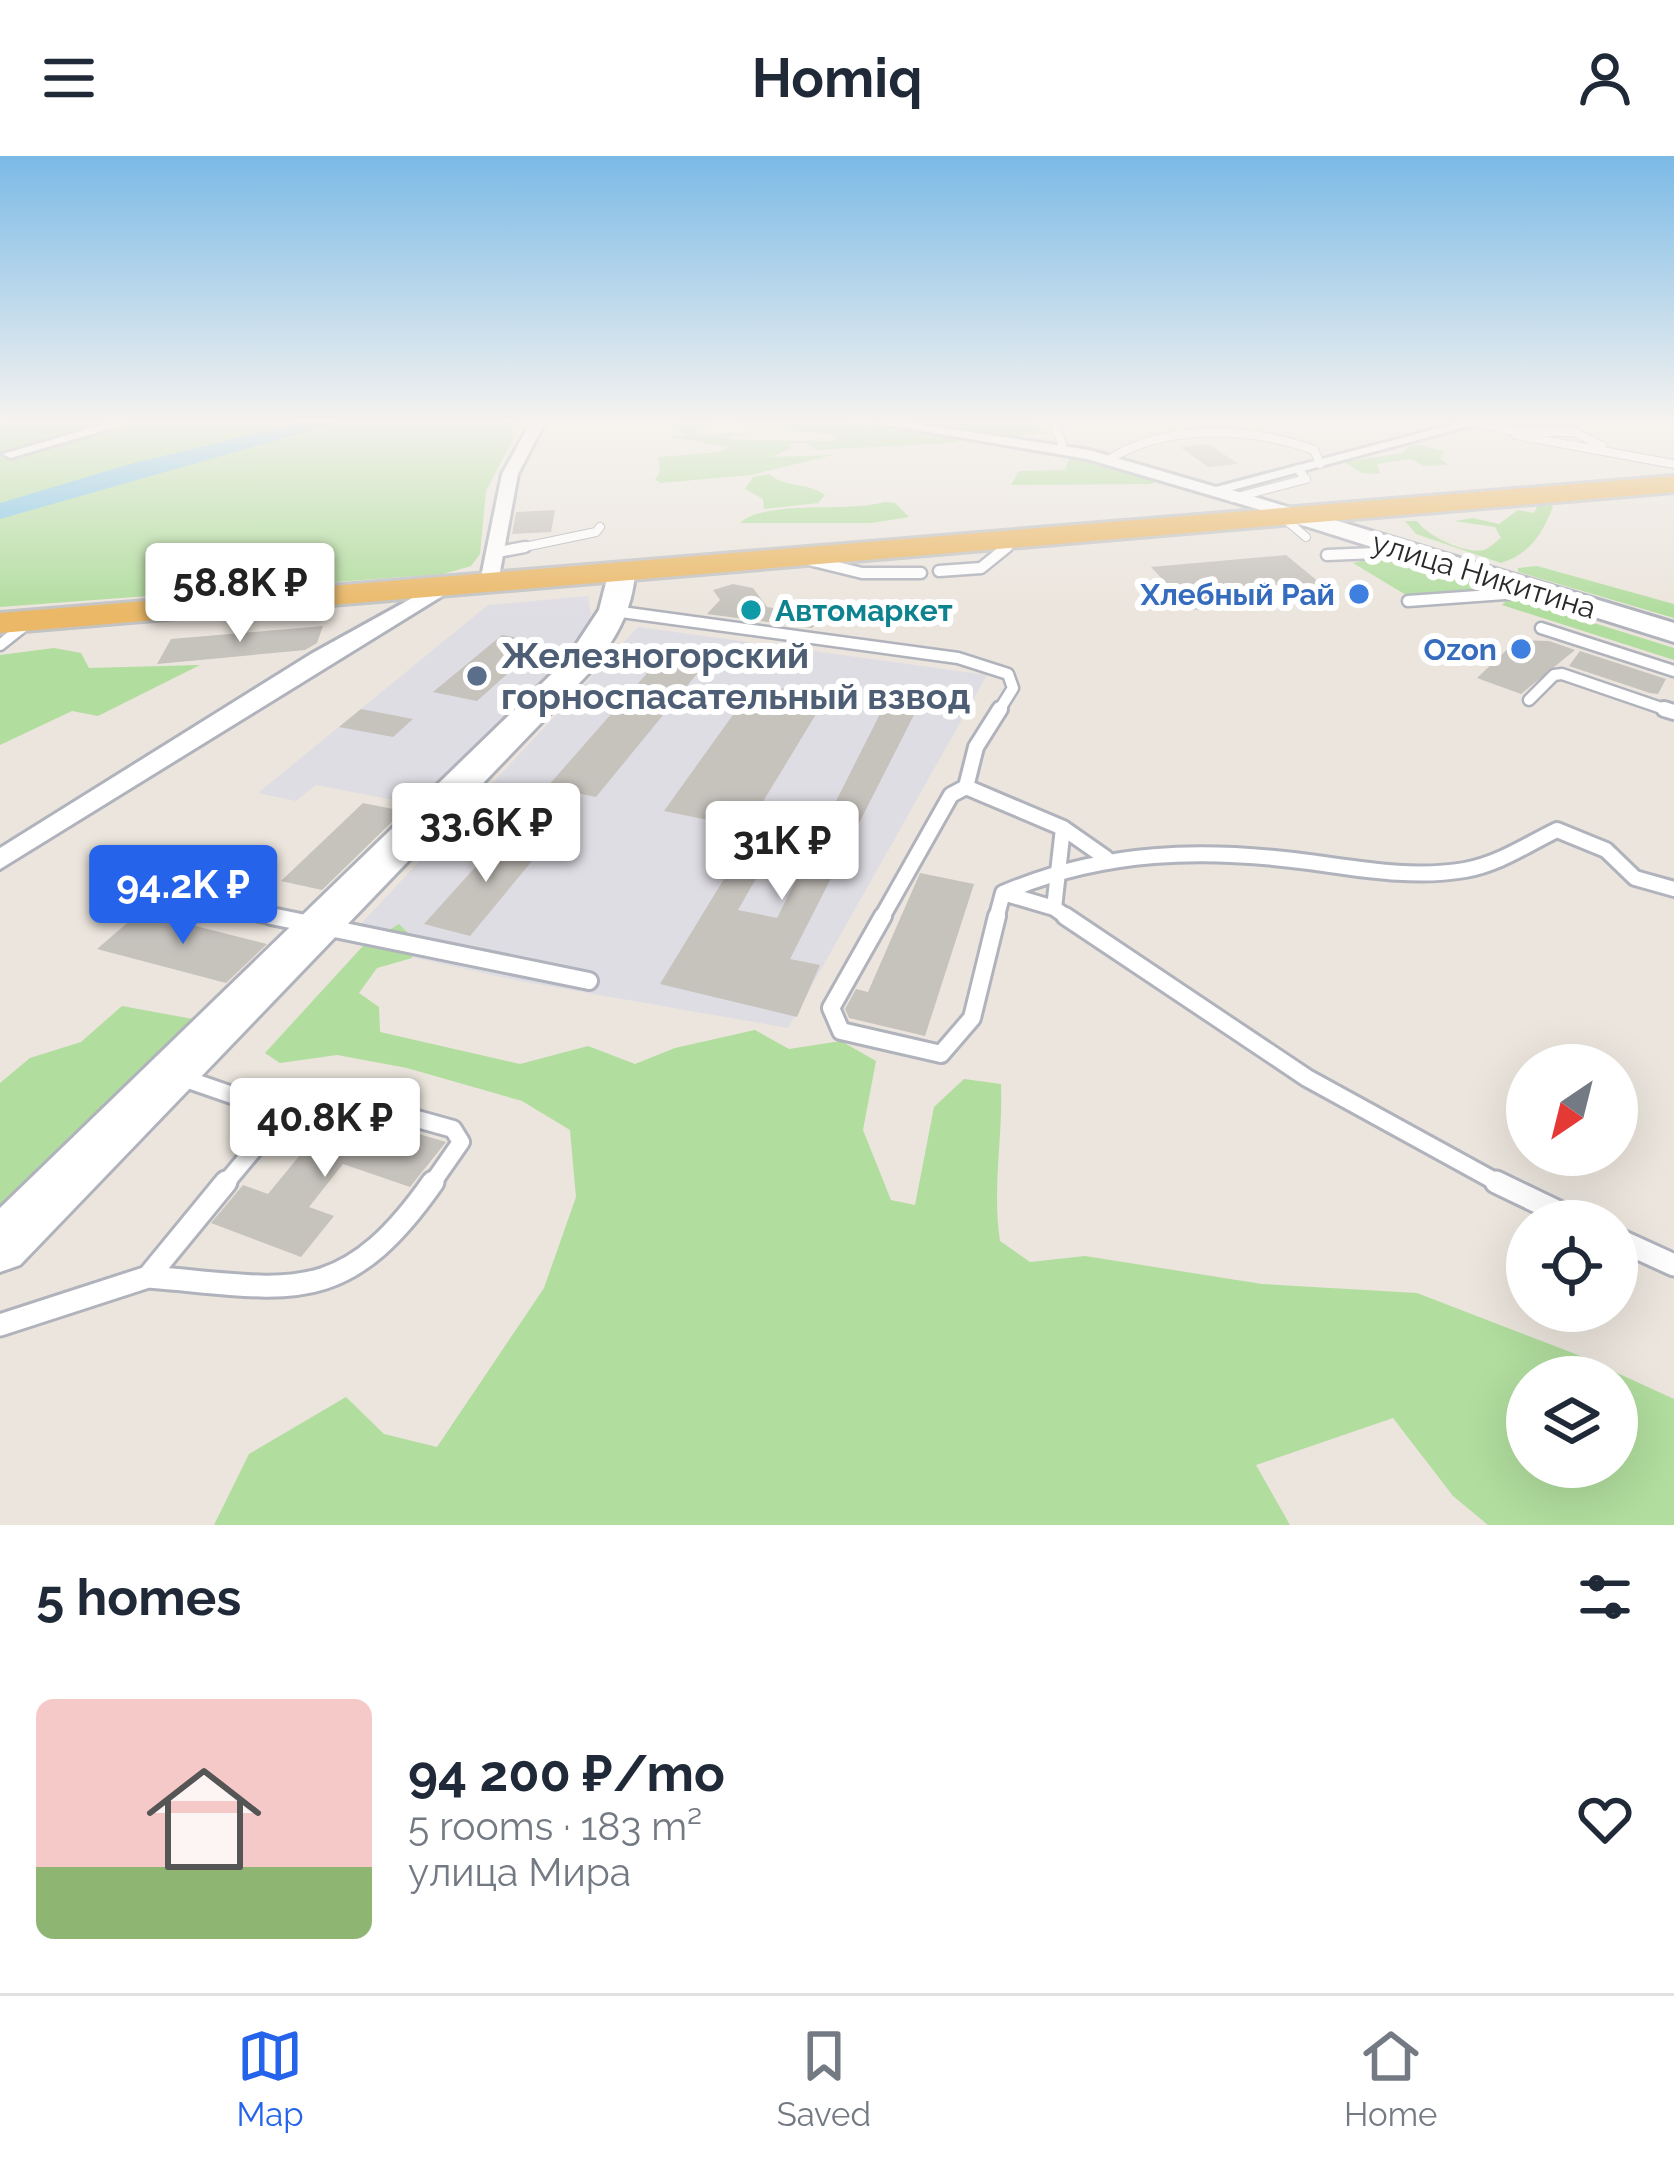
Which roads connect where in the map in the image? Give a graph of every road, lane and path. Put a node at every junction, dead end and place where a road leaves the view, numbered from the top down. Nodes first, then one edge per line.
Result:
1 (508, 486) edge
2 (1195, 486) edge
3 (1229, 486) edge
4 (1656, 486) edge
5 (1229, 496) junction
6 (1294, 523) junction
7 (600, 527) dead end
8 (1019, 537) junction
9 (1327, 555) dead end
10 (1416, 555) junction
11 (792, 557) junction
12 (494, 567) junction
13 (940, 571) dead end
14 (921, 573) dead end
15 (450, 585) junction
16 (618, 591) junction
17 (1538, 592) junction
18 (1408, 601) dead end
19 (16, 622) edge
20 (1541, 628) dead end
21 (1674, 633) edge
22 (0, 645) edge
23 (1674, 670) edge
24 (1529, 700) dead end
25 (1674, 712) edge
26 (966, 787) junction
27 (1064, 828) junction
28 (1106, 858) junction
29 (0, 860) edge
30 (1061, 869) junction
31 (1674, 889) edge
32 (1004, 893) junction
33 (181, 898) dead end
34 (1054, 908) junction
35 (320, 927) junction
36 (589, 981) dead end
37 (173, 1075) junction
38 (284, 1113) junction
39 (1530, 1200) edge
40 (0, 1246) edge
41 (1638, 1249) edge
42 (1674, 1265) edge
43 (148, 1276) junction
44 (0, 1325) edge

1 - 12 street
2 - 5 street
3 - 5 street
4 - 6 highway
5 - 6 street
6 - 8 highway
6 - 10 main road, улица Никитина
7 - 12 lane
8 - 11 highway
8 - 13 lane
9 - 10 lane
10 - 17 main road, улица Никитина
11 - 14 lane
11 - 16 highway
12 - 15 highway
12 - 16 highway
15 - 19 highway
15 - 29 street
16 - 26 lane
16 - 35 main road
17 - 18 lane
17 - 21 main road, улица Никитина
19 - 22 lane
20 - 23 lane
24 - 25 lane
26 - 27 lane
26 - 32 lane
27 - 28 lane
27 - 30 lane
28 - 30 lane
28 - 31 lane
30 - 32 lane
30 - 34 lane
32 - 34 lane
33 - 35 lane
34 - 39 lane
35 - 36 lane
35 - 37 main road
37 - 38 lane
37 - 40 main road
38 - 43 lane
38 - 43 lane
41 - 42 lane
43 - 44 lane

